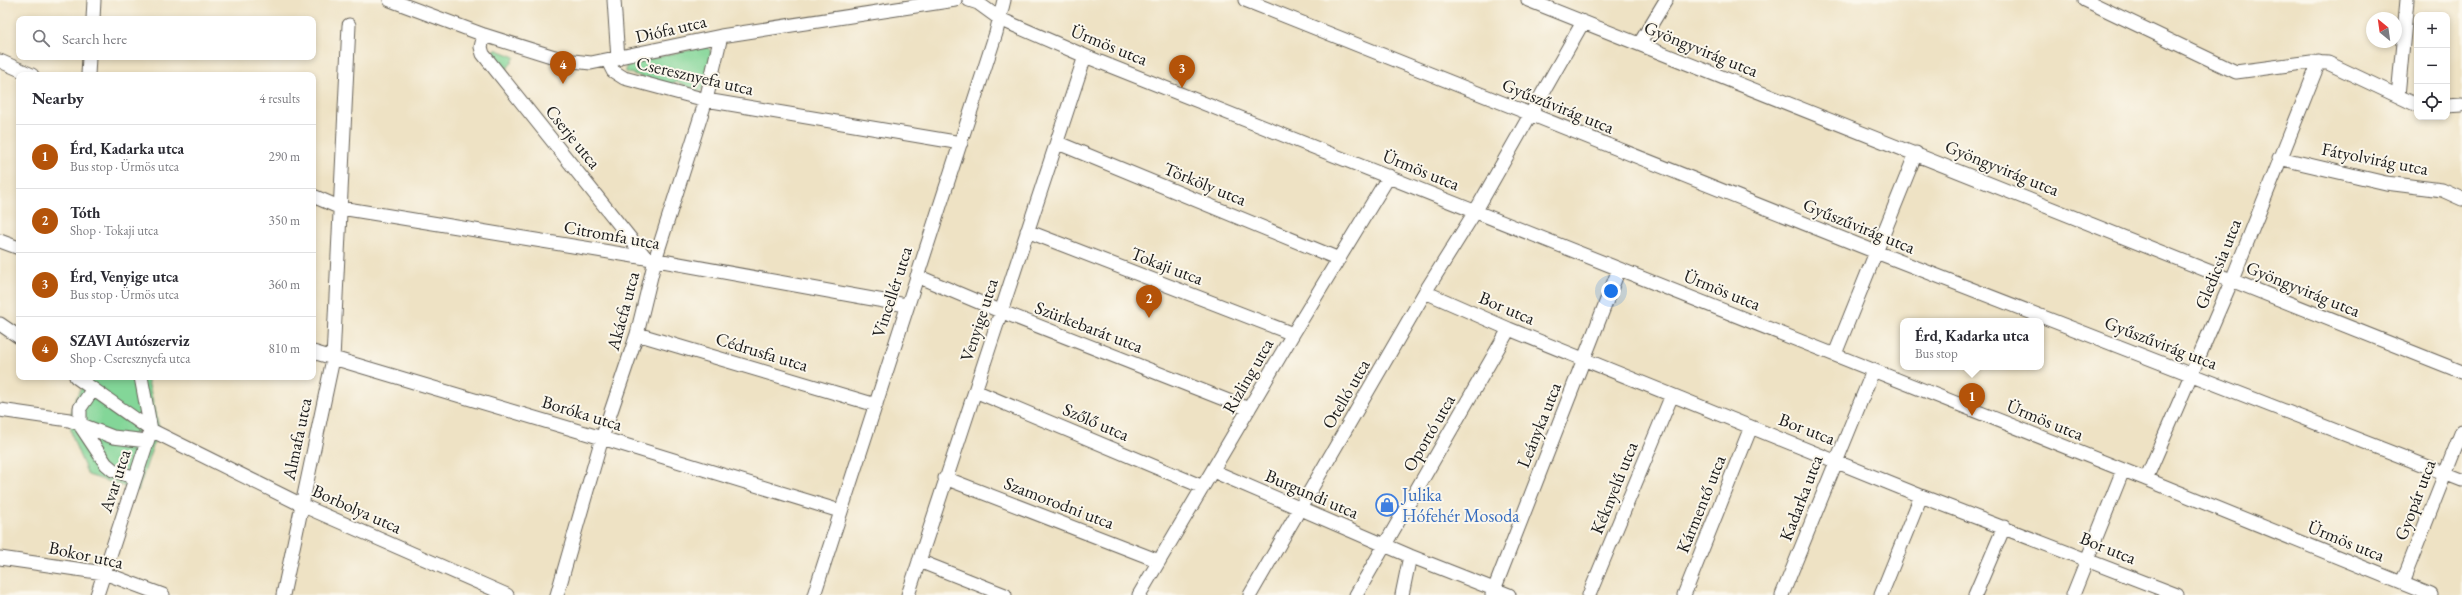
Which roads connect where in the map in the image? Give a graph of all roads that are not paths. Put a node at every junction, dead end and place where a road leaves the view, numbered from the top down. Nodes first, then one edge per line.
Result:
1 (94, 0) edge
2 (390, 0) edge
3 (614, 0) edge
4 (955, 0) edge
5 (970, 0) edge
6 (1004, 0) edge
7 (1245, 0) edge
8 (1528, 0) edge
9 (1666, 0) edge
10 (2085, 0) edge
11 (2407, 0) edge
12 (878, 5) edge
13 (93, 16) edge
14 (1000, 19) junction
15 (1583, 22) junction
16 (349, 25) dead end
17 (484, 35) junction
18 (721, 36) junction
19 (1640, 43) junction
20 (1085, 56) junction
21 (89, 60) edge
22 (613, 60) junction
23 (0, 61) edge
24 (2319, 62) junction
25 (25, 72) edge
26 (88, 72) edge
27 (2398, 96) junction
28 (706, 100) junction
29 (2414, 104) edge
30 (2462, 105) edge
31 (2450, 106) edge
32 (1529, 113) junction
33 (960, 143) junction
34 (1058, 143) junction
35 (1916, 153) junction
36 (2279, 158) junction
37 (1389, 176) junction
38 (316, 197) edge
39 (2462, 199) edge
40 (341, 208) junction
41 (1475, 212) junction
42 (1027, 231) junction
43 (0, 240) edge
44 (16, 247) edge
45 (1876, 252) junction
46 (651, 259) junction
47 (1339, 259) junction
48 (1619, 269) junction
49 (917, 276) junction
50 (2232, 280) junction
51 (1425, 292) junction
52 (906, 305) junction
53 (1000, 311) junction
54 (0, 324) edge
55 (1509, 329) junction
56 (637, 334) junction
57 (1293, 334) junction
58 (16, 335) edge
59 (316, 353) edge
60 (1835, 354) junction
61 (333, 359) junction
62 (1585, 360) junction
63 (1873, 370) junction
64 (2462, 372) edge
65 (2190, 374) junction
66 (80, 380) edge
67 (141, 380) edge
68 (93, 389) junction
69 (975, 391) junction
70 (1672, 394) junction
71 (876, 405) junction
72 (1249, 409) junction
73 (0, 410) edge
74 (80, 425) junction
75 (1751, 427) junction
76 (2462, 431) edge
77 (149, 436) junction
78 (602, 438) junction
79 (1836, 459) junction
80 (2123, 470) junction
81 (1213, 471) junction
82 (2445, 473) junction
83 (134, 478) junction
84 (945, 478) junction
85 (2146, 479) junction
86 (2462, 480) edge
87 (1203, 486) junction
88 (1921, 496) junction
89 (302, 505) junction
90 (1300, 510) junction
91 (840, 511) junction
92 (2004, 527) junction
93 (1386, 544) junction
94 (1410, 556) junction
95 (0, 558) edge
96 (2088, 559) junction
97 (919, 561) junction
98 (1159, 561) junction
99 (104, 573) junction
100 (2402, 583) junction
101 (1492, 592) edge
102 (2170, 594) edge
103 (97, 595) edge
104 (163, 595) edge
105 (283, 595) edge
106 (507, 595) edge
107 (557, 595) edge
108 (814, 595) edge
109 (908, 595) edge
110 (1005, 595) edge
111 (1139, 595) edge
112 (1250, 595) edge
113 (1356, 595) edge
114 (1402, 595) edge
115 (1509, 595) edge
116 (1590, 595) edge
117 (1684, 595) edge
118 (1782, 595) edge
119 (1881, 595) edge
120 (1975, 595) edge
121 (2073, 595) edge
122 (2431, 595) edge

1 - 13 street
2 - 17 street
3 - 22 street
4 - 12 street, Diófa utca
5 - 14 street
6 - 14 street, Vincellér utca
7 - 32 street, Gyűszűvirág utca
8 - 15 street, Gyöngyvirág utca
9 - 19 street
10 - 24 street
11 - 27 street
12 - 18 street, Diófa utca
14 - 20 street, Ürmös utca
14 - 33 street, Vincellér utca
15 - 19 street, Gyöngyvirág utca
15 - 32 street, Otelló utca
16 - 40 street, Almafa utca
17 - 22 street
17 - 46 street, Cserje utca
18 - 22 street, Diófa utca
18 - 28 street, Akácfa utca
19 - 35 street, Gyöngyvirág utca
20 - 34 street, Venyige utca
20 - 37 street, Ürmös utca
21 - 26 street
22 - 28 street, Cseresznyefa utca
23 - 25 street
24 - 27 street
24 - 36 street, Gledicsia utca
27 - 29 street
28 - 33 street, Cseresznyefa utca
28 - 46 street, Akácfa utca
30 - 31 street
32 - 41 street, Otelló utca
32 - 45 street, Gyűszűvirág utca
33 - 49 street, Vincellér utca
34 - 42 street, Venyige utca
34 - 47 street, Törköly utca
35 - 45 street
35 - 50 street, Gyöngyvirág utca
36 - 39 street, Fátyolvirág utca
36 - 50 street, Gledicsia utca
37 - 41 street, Ürmös utca
37 - 47 street, Rizling utca
38 - 40 street, Citromfa utca
40 - 46 street, Citromfa utca
40 - 61 street, Almafa utca
41 - 48 street, Ürmös utca
41 - 51 street, Otelló utca
42 - 53 street, Venyige utca
42 - 57 street, Tokaji utca
43 - 44 street
45 - 60 street
45 - 65 street, Gyűszűvirág utca
46 - 52 street, Citromfa utca
46 - 56 street, Akácfa utca
47 - 57 street, Rizling utca
48 - 60 street, Ürmös utca
48 - 62 street, Leányka utca
49 - 52 street, Vincellér utca
49 - 53 street, Szürkebarát utca
50 - 64 street, Gyöngyvirág utca
50 - 65 street, Gledicsia utca
51 - 55 street, Bor utca
51 - 90 street, Otelló utca
52 - 71 street, Vincellér utca
53 - 69 street, Venyige utca
53 - 72 street, Szürkebarát utca
54 - 58 street
55 - 62 street, Bor utca
55 - 93 street, Oportó utca
56 - 71 street, Cédrusfa utca
56 - 78 street, Akácfa utca
57 - 72 street, Rizling utca
59 - 61 street, Boróka utca
60 - 63 street, Ürmös utca
61 - 78 street, Boróka utca
61 - 89 street, Almafa utca
62 - 70 street, Bor utca
62 - 101 street, Leányka utca
63 - 79 street, Kadarka utca
63 - 80 street, Ürmös utca
65 - 82 street, Gyűszűvirág utca
65 - 85 street, Gledicsia utca
66 - 68 street
67 - 77 street
68 - 74 street
68 - 77 street
69 - 84 street, Venyige utca
69 - 87 street, Szőlő utca
70 - 75 street, Bor utca
70 - 116 street, Kéknyelű utca
71 - 91 street, Vincellér utca
72 - 81 street, Rizling utca
73 - 74 street, Borbolya utca
74 - 77 street, Borbolya utca
74 - 83 street
75 - 79 street, Bor utca
75 - 117 street, Kármentő utca
76 - 82 street, Gyopár utca
77 - 83 street, Avar utca
77 - 89 street, Borbolya utca
78 - 91 street, Boróka utca
78 - 107 street, Akácfa utca
79 - 88 street, Bor utca
79 - 118 street, Kadarka utca
80 - 85 street, Ürmös utca
80 - 96 street
81 - 87 street, Rizling utca
81 - 90 street, Burgundi utca
82 - 86 street, Gyűszűvirág utca
82 - 100 street, Gyopár utca
83 - 99 street, Avar utca
84 - 97 street, Venyige utca
84 - 98 street, Szamorodni utca
85 - 100 street, Ürmös utca
87 - 98 street, Rizling utca
88 - 92 street, Bor utca
88 - 119 street
89 - 105 street, Almafa utca
89 - 106 street, Borbolya utca
90 - 93 street, Burgundi utca
90 - 112 street, Otelló utca
91 - 108 street, Vincellér utca
92 - 96 street, Bor utca
92 - 120 street
93 - 94 street, Burgundi utca
93 - 113 street, Oportó utca
94 - 101 street, Burgundi utca
94 - 114 street
95 - 99 street, Bokor utca
96 - 102 street, Bor utca
96 - 121 street
97 - 109 street, Venyige utca
97 - 110 street
98 - 111 street, Rizling utca
99 - 103 street, Avar utca
99 - 104 street, Bokor utca
100 - 122 street, Ürmös utca
101 - 115 street, Burgundi utca

